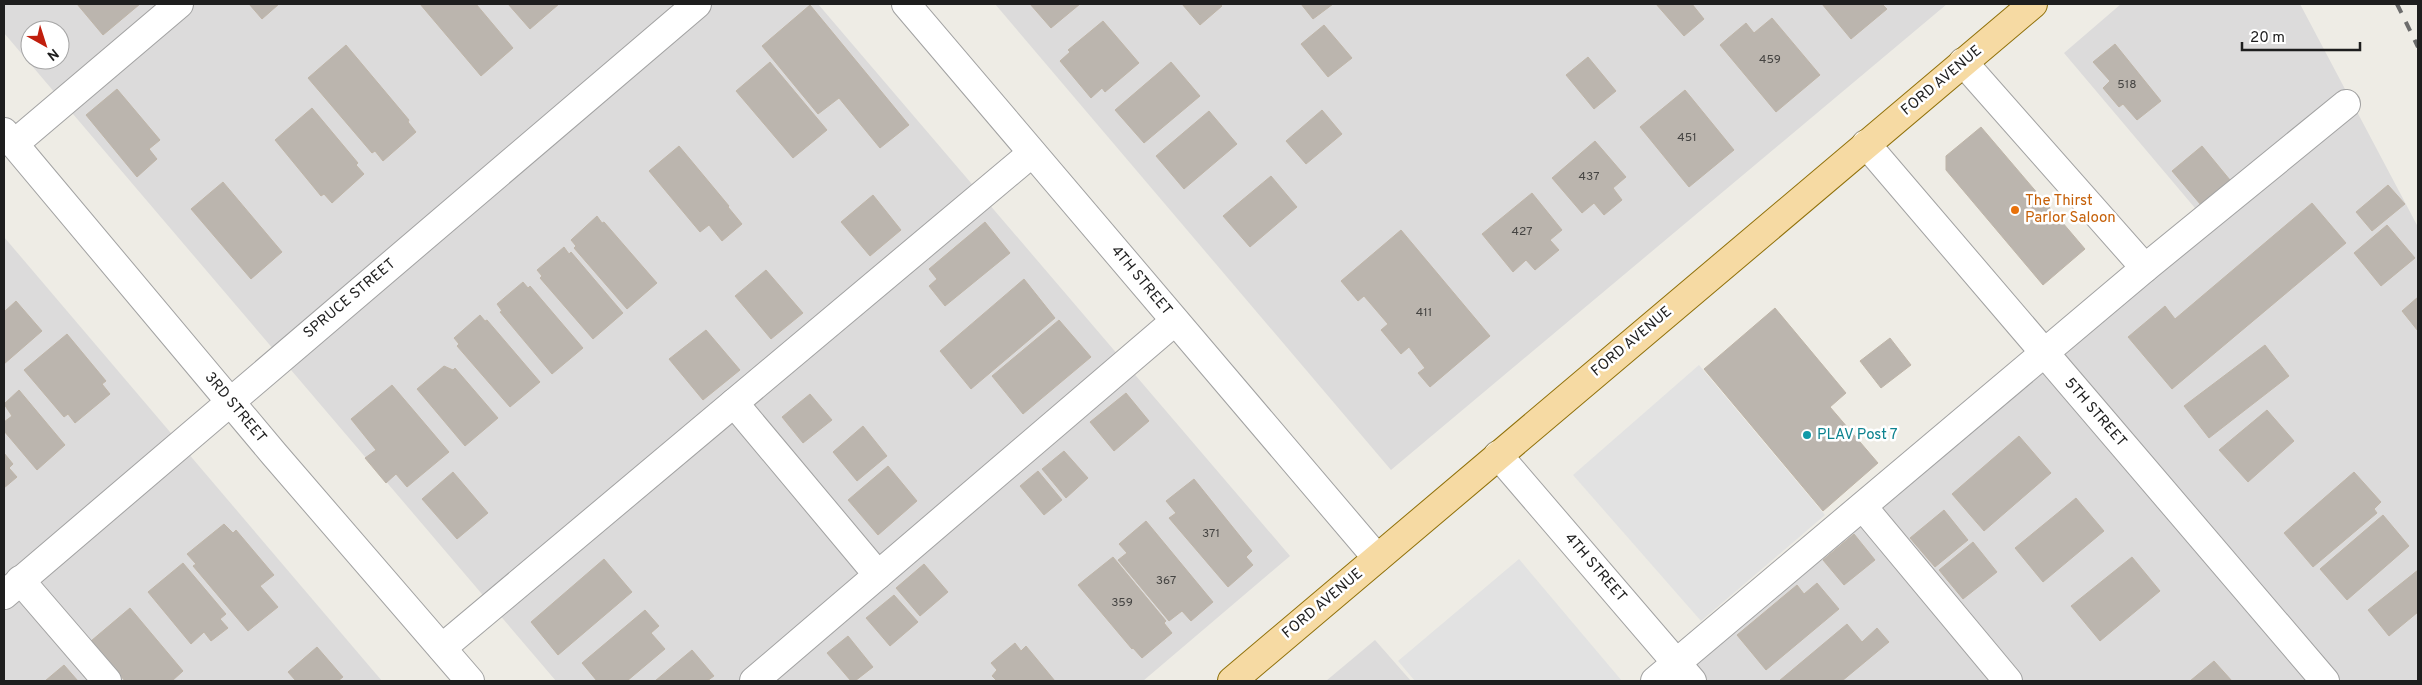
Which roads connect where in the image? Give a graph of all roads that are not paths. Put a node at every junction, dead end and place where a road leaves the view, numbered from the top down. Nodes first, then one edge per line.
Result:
1 (179, 4) edge
2 (697, 4) edge
3 (906, 4) edge
4 (2033, 4) edge
5 (1963, 62) junction
6 (2346, 104) dead end
7 (9, 138) edge
8 (1866, 144) junction
9 (1032, 153) junction
10 (2145, 268) junction
11 (1175, 321) junction
12 (2044, 355) junction
13 (230, 402) junction
14 (734, 403) junction
15 (1498, 455) junction
16 (1863, 507) junction
17 (1378, 558) junction
18 (878, 575) junction
19 (11, 582) edge
20 (442, 648) junction
21 (1684, 672) edge
22 (107, 681) edge
23 (470, 681) edge
24 (754, 681) edge
25 (1232, 681) edge
26 (1655, 681) edge
27 (2008, 681) edge
28 (2325, 681) edge

1 - 7 street
2 - 13 street, SPRUCE STREET
3 - 9 street, 4TH STREET
4 - 5 main road, FORD AVENUE
5 - 8 main road, FORD AVENUE
5 - 10 street
6 - 10 street
7 - 13 street, 3RD STREET
8 - 12 street, 5TH STREET
8 - 15 main road, FORD AVENUE
9 - 11 street, 4TH STREET
9 - 14 street
10 - 12 street
11 - 17 street, 4TH STREET
11 - 18 street
12 - 16 street
12 - 28 street, 5TH STREET
13 - 19 street, SPRUCE STREET
13 - 20 street, 3RD STREET
14 - 18 street
14 - 20 street
15 - 17 main road, FORD AVENUE
15 - 21 street, 4TH STREET
16 - 21 street
16 - 27 street
17 - 25 main road, FORD AVENUE
18 - 24 street
19 - 22 street
20 - 23 street, 3RD STREET
21 - 26 street

